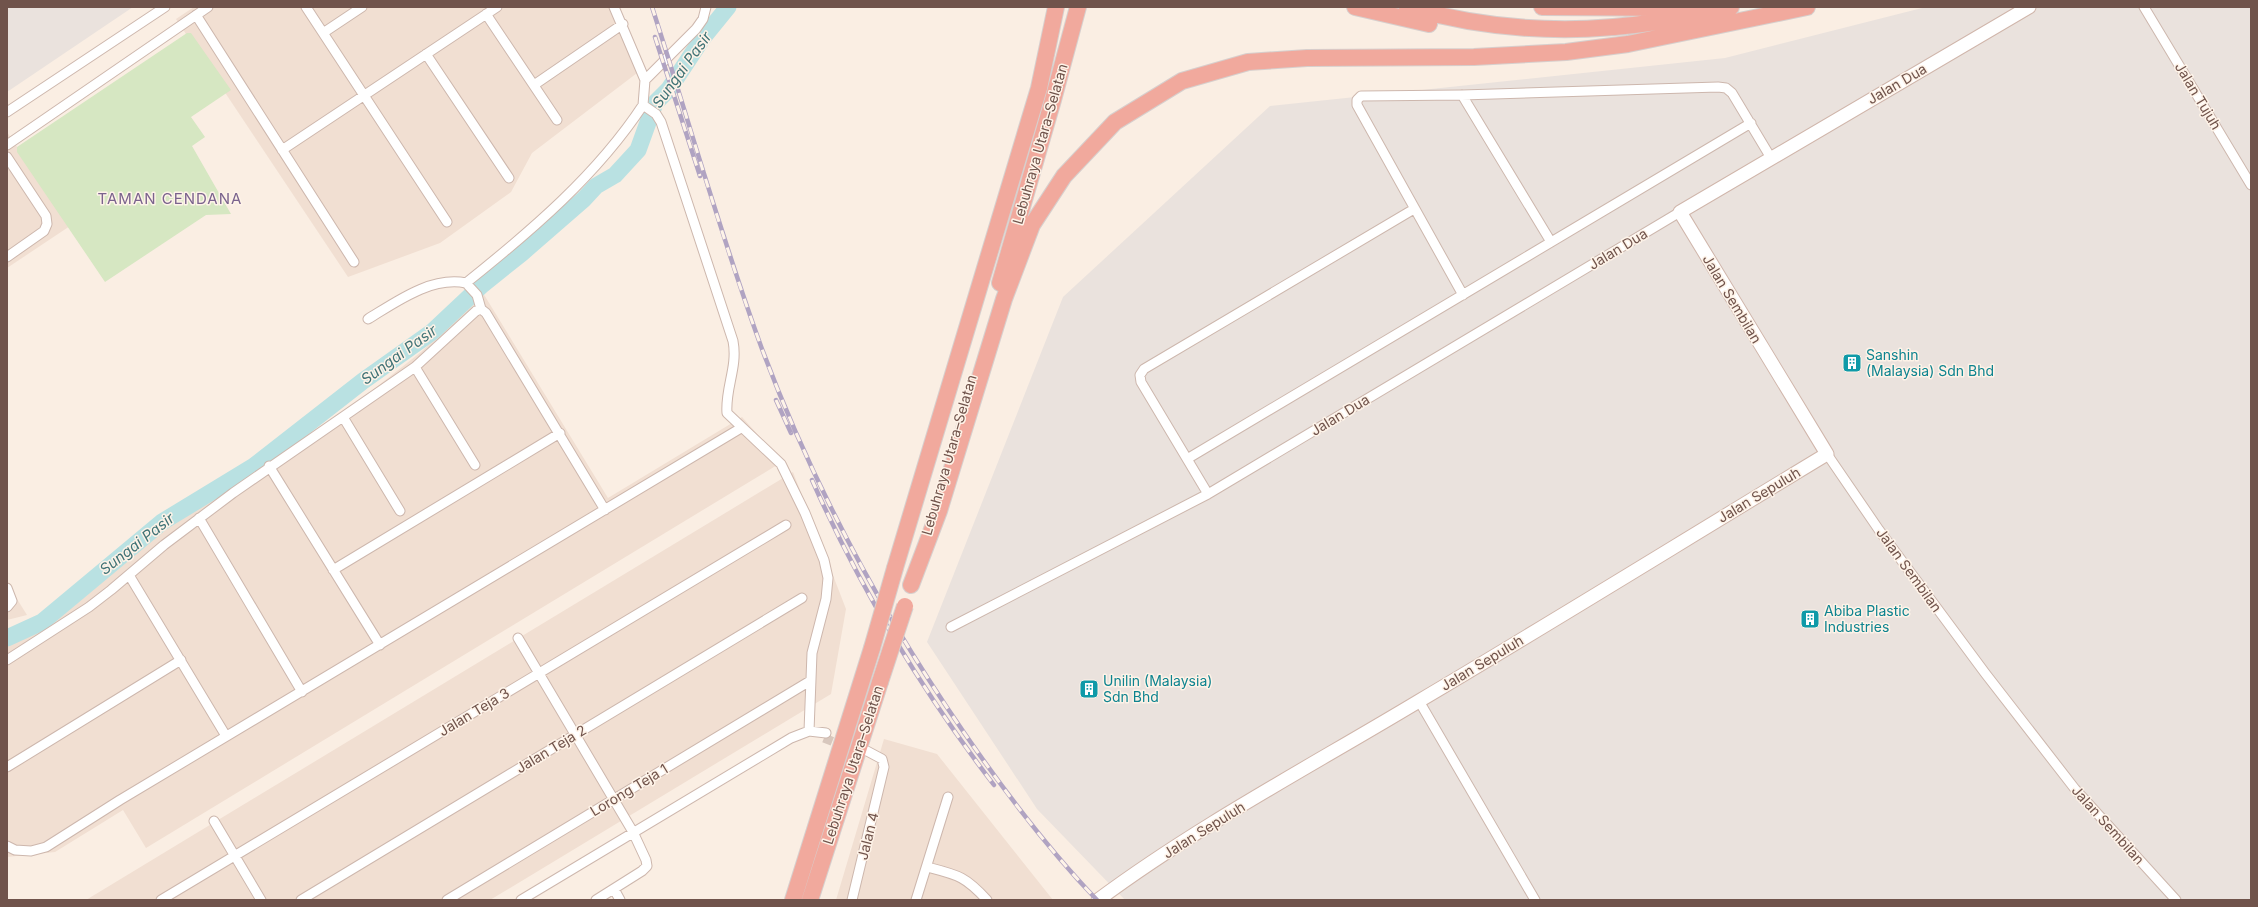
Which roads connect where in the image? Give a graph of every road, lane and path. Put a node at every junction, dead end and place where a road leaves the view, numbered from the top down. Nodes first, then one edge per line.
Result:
1 (165, 7) edge
2 (208, 7) edge
3 (306, 7) edge
4 (362, 7) edge
5 (497, 7) edge
6 (614, 7) edge
7 (706, 7) edge
8 (1056, 7) edge
9 (1078, 7) edge
10 (1355, 7) edge
11 (1407, 7) edge
12 (1542, 7) edge
13 (1729, 7) edge
14 (1807, 7) edge
15 (2029, 7) edge
16 (2144, 7) edge
17 (486, 14) junction
18 (196, 15) junction
19 (622, 24) junction
20 (323, 33) junction
21 (1676, 35) junction
22 (426, 54) junction
23 (645, 80) junction
24 (534, 86) junction
25 (1462, 95) junction
26 (364, 96) junction
27 (646, 107) junction
28 (7, 112) edge
29 (557, 120) dead end
30 (1751, 123) junction
31 (7, 145) edge
32 (282, 150) junction
33 (7, 157) edge
34 (1771, 158) junction
35 (509, 178) dead end
36 (2251, 184) edge
37 (1414, 209) junction
38 (1680, 212) junction
39 (447, 222) dead end
40 (1551, 242) junction
41 (7, 256) edge
42 (354, 262) dead end
43 (472, 289) junction
44 (1463, 295) junction
45 (481, 309) junction
46 (368, 319) dead end
47 (416, 367) junction
48 (343, 417) junction
49 (741, 428) junction
50 (560, 433) junction
51 (1827, 454) junction
52 (1187, 459) junction
53 (475, 465) dead end
54 (269, 466) junction
55 (1208, 494) junction
56 (605, 510) junction
57 (400, 511) dead end
58 (199, 518) junction
59 (786, 525) dead end
60 (333, 570) junction
61 (129, 575) junction
62 (911, 585) junction
63 (7, 588) edge
64 (802, 598) dead end
65 (7, 607) edge
66 (951, 627) dead end
67 (518, 638) dead end
68 (380, 645) junction
69 (7, 660) edge
70 (181, 660) junction
71 (539, 673) junction
72 (810, 681) junction
73 (302, 692) junction
74 (1419, 701) junction
75 (575, 735) junction
76 (226, 736) junction
77 (869, 754) tunnel mouth
78 (7, 767) edge
79 (948, 797) dead end
80 (613, 800) junction
81 (214, 821) dead end
82 (633, 832) junction
83 (7, 846) edge
84 (235, 855) junction
85 (927, 867) junction
86 (614, 889) junction
87 (162, 900) edge
88 (262, 900) edge
89 (301, 900) edge
90 (447, 900) edge
91 (521, 900) edge
92 (596, 900) edge
93 (620, 900) edge
94 (793, 900) edge
95 (810, 900) edge
96 (852, 900) edge
97 (916, 900) edge
98 (987, 900) edge
99 (1098, 900) edge
100 (1535, 900) edge
101 (2176, 900) edge

1 - 28 street
2 - 18 street
3 - 20 street
4 - 20 street
5 - 17 street
6 - 19 street
7 - 23 street
8 - 94 highway, Lebuhraya Utara–Selatan, bridge
9 - 62 highway, Lebuhraya Utara–Selatan
10 - 21 highway
11 - 13 highway
12 - 13 highway
14 - 21 highway
15 - 34 main road, Jalan Dua
16 - 36 street, Jalan Tujuh
17 - 22 street
17 - 24 street
18 - 31 street
18 - 32 street
19 - 23 street
19 - 24 street
20 - 26 street
21 - 62 highway
22 - 26 street
22 - 35 street
23 - 27 street
24 - 29 street
25 - 30 street
25 - 37 street
25 - 40 street
26 - 32 street
26 - 39 street
27 - 43 street
27 - 49 street
30 - 34 street
30 - 40 street
32 - 42 street
33 - 41 street
34 - 38 main road, Jalan Dua
37 - 44 street
37 - 52 street
38 - 51 main road, Jalan Sembilan
38 - 55 street, Jalan Dua
40 - 44 street
43 - 45 street
43 - 46 street
44 - 52 street
45 - 47 street
45 - 50 street
47 - 48 street
47 - 53 street
48 - 54 street
48 - 57 street
49 - 56 street
49 - 72 street
50 - 56 street
50 - 60 street
51 - 74 main road, Jalan Sepuluh
51 - 101 street, Jalan Sembilan
52 - 55 street
54 - 58 street
54 - 60 street
55 - 66 street, Jalan Dua
56 - 68 street
58 - 61 street
58 - 73 street
59 - 71 street, Jalan Teja 3
60 - 68 street
61 - 69 street
61 - 70 street
62 - 95 highway, Lebuhraya Utara–Selatan, bridge
63 - 65 street
64 - 75 street, Jalan Teja 2
67 - 71 street
68 - 73 street
70 - 76 street
70 - 78 street
71 - 75 street
71 - 84 street, Jalan Teja 3
72 - 80 street, Lorong Teja 1
72 - 82 street
73 - 76 street
74 - 99 main road, Jalan Sepuluh
74 - 100 street
75 - 80 street
75 - 89 street, Jalan Teja 2
76 - 83 street
77 - 96 street, Jalan 4
79 - 85 street
80 - 82 street
80 - 90 street, Lorong Teja 1
81 - 84 street
82 - 86 street
82 - 91 street
84 - 87 street, Jalan Teja 3
84 - 88 street
85 - 97 street
85 - 98 street
86 - 92 street
86 - 93 street

